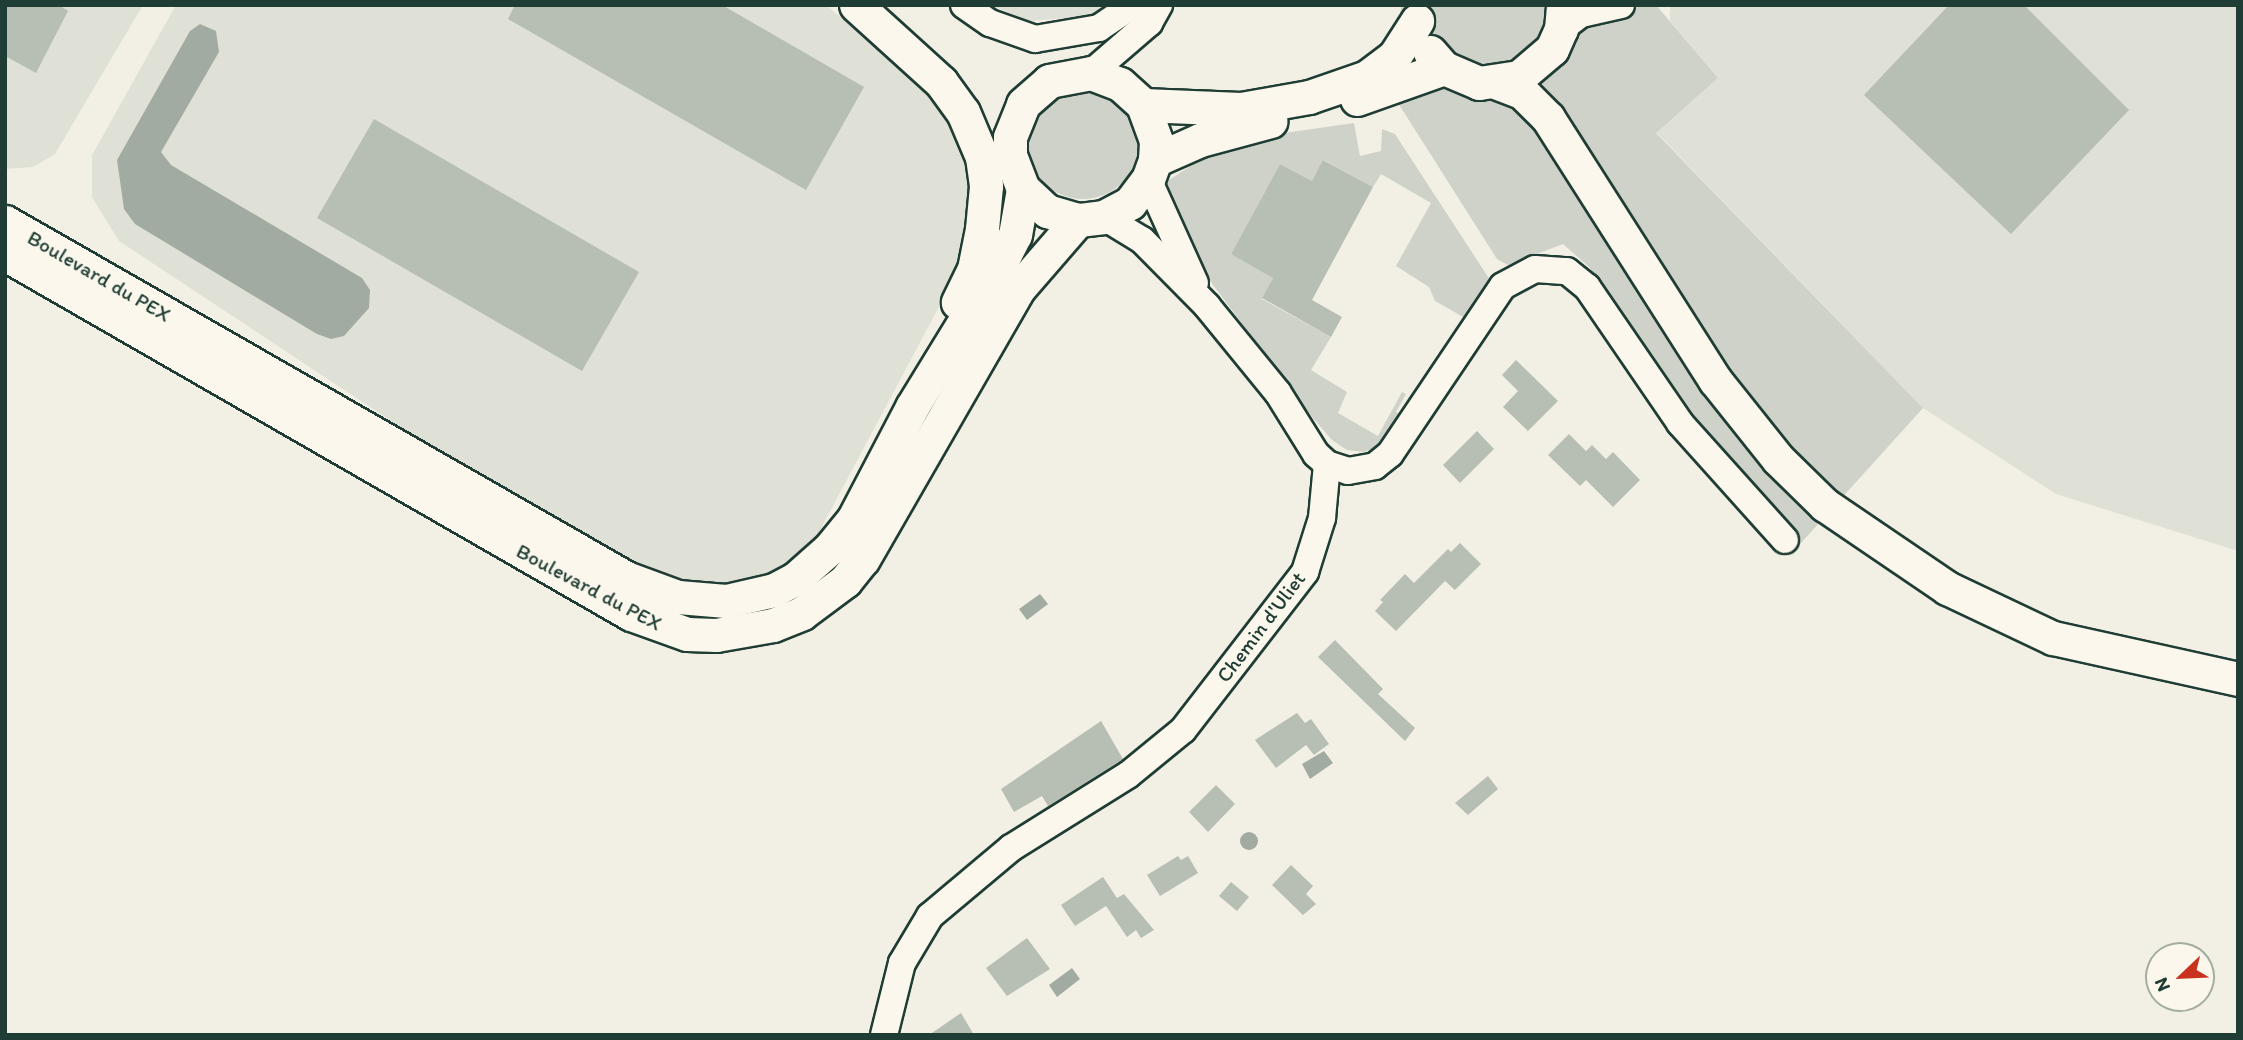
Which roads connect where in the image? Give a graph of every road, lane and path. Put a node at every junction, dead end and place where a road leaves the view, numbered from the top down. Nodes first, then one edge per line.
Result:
1 (856, 5) edge
2 (964, 5) edge
3 (1133, 5) edge
4 (1159, 5) edge
5 (1621, 5) edge
6 (1416, 13) edge
7 (1559, 28) edge
8 (1444, 68) junction
9 (1091, 74) junction
10 (1498, 83) junction
11 (1143, 105) junction
12 (1583, 169) junction
13 (1151, 170) junction
14 (1023, 189) junction
15 (1091, 218) junction
16 (5, 222) edge
17 (5, 254) edge
18 (1207, 306) junction
19 (912, 407) junction
20 (1327, 464) junction
21 (1786, 540) dead end
22 (2238, 679) edge
23 (884, 1035) edge

1 - 19 main road
2 - 3 street
4 - 9 street
5 - 7 street
6 - 8 main road
6 - 11 main road
7 - 10 main road
7 - 12 main road
8 - 10 main road
8 - 13 main road
9 - 11 main road
9 - 14 main road
10 - 12 main road
11 - 13 main road
12 - 22 main road
13 - 15 main road
13 - 18 street
14 - 15 main road
14 - 19 main road, Boulevard du PEX
15 - 17 main road, Boulevard du PEX
15 - 18 street
16 - 19 main road, Boulevard du PEX
18 - 20 street
20 - 21 street
20 - 23 street, Chemin d'Uliet

